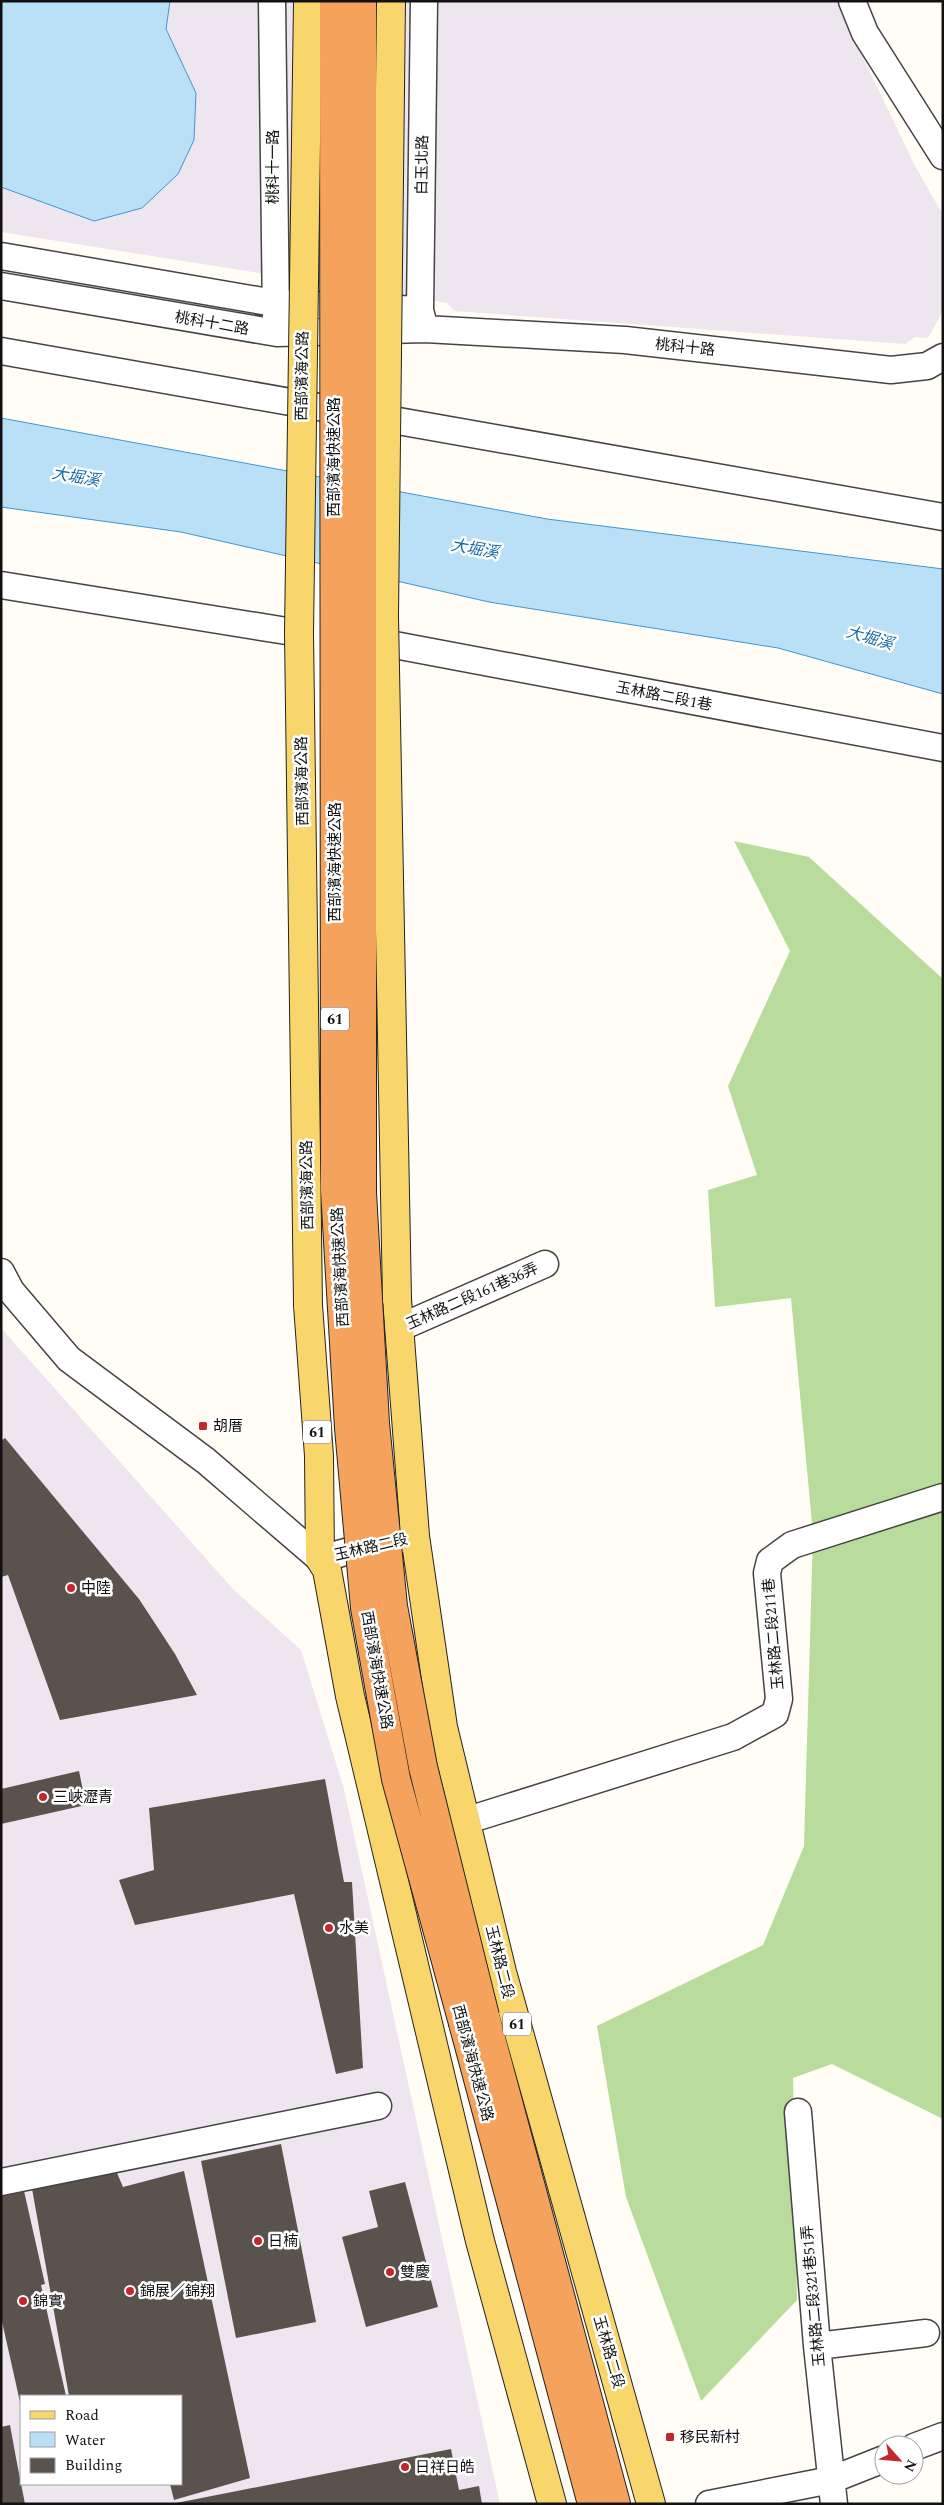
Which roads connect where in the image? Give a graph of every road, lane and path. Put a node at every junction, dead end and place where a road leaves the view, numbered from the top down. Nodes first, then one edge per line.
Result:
1 (272, 1) edge
2 (308, 1) edge
3 (334, 1) edge
4 (362, 1) edge
5 (391, 1) edge
6 (424, 1) edge
7 (852, 1) edge
8 (943, 156) edge
9 (1, 256) edge
10 (1, 286) edge
11 (274, 303) junction
12 (422, 320) junction
13 (277, 333) junction
14 (1, 351) edge
15 (943, 357) edge
16 (943, 517) edge
17 (1, 585) edge
18 (299, 633) junction
19 (384, 643) junction
20 (943, 748) edge
21 (545, 1264) dead end
22 (1, 1272) edge
23 (399, 1328) junction
24 (402, 1361) junction
25 (943, 1497) edge
26 (415, 1536) junction
27 (371, 1545) junction
28 (320, 1560) junction
29 (465, 1821) junction
30 (474, 2020) junction
31 (378, 2106) dead end
32 (798, 2112) dead end
33 (1, 2182) edge
34 (926, 2333) dead end
35 (818, 2346) junction
36 (943, 2436) edge
37 (924, 2444) edge
38 (874, 2465) edge
39 (833, 2492) edge
40 (552, 2504) edge
41 (592, 2504) edge
42 (616, 2504) edge
43 (651, 2504) edge
44 (709, 2504) edge

1 - 11 street, 桃科十一路
2 - 18 main road, 西部濱海公路 / 61, bridge
3 - 30 highway, 西部濱海快速公路 / 61, bridge
4 - 30 highway, 西部濱海快速公路 / 61, bridge
5 - 19 main road, 61, bridge
6 - 12 street, 白玉北路
7 - 8 street
9 - 11 street, 桃科十二路
10 - 13 street, 桃科十二路
11 - 12 street, 桃科十二路
11 - 13 street, 桃科十一路
12 - 13 street, 桃科十二路
12 - 15 street, 桃科十路
14 - 16 street
17 - 18 street
18 - 28 main road, 西部濱海公路 / 61, bridge
19 - 20 street, 玉林路二段1巷
19 - 23 main road, 61, bridge
21 - 23 street, 玉林路二段161巷36弄
22 - 28 street, 玉林路二段
23 - 24 main road, 61
24 - 26 main road, 61
24 - 27 street
25 - 29 street, 玉林路二段211巷
26 - 27 street, 玉林路二段
26 - 29 main road, 玉林路二段 / 61
27 - 28 street, 玉林路二段
28 - 40 main road, 玉林路二段 / 61
29 - 43 main road, 玉林路二段 / 61
30 - 41 highway, 西部濱海快速公路 / 61
30 - 42 highway, 西部濱海快速公路 / 61
31 - 33 street
32 - 35 street, 玉林路二段321巷51弄
34 - 35 street
35 - 39 street, 玉林路二段321巷51弄
36 - 37 street
38 - 39 street
39 - 44 street

